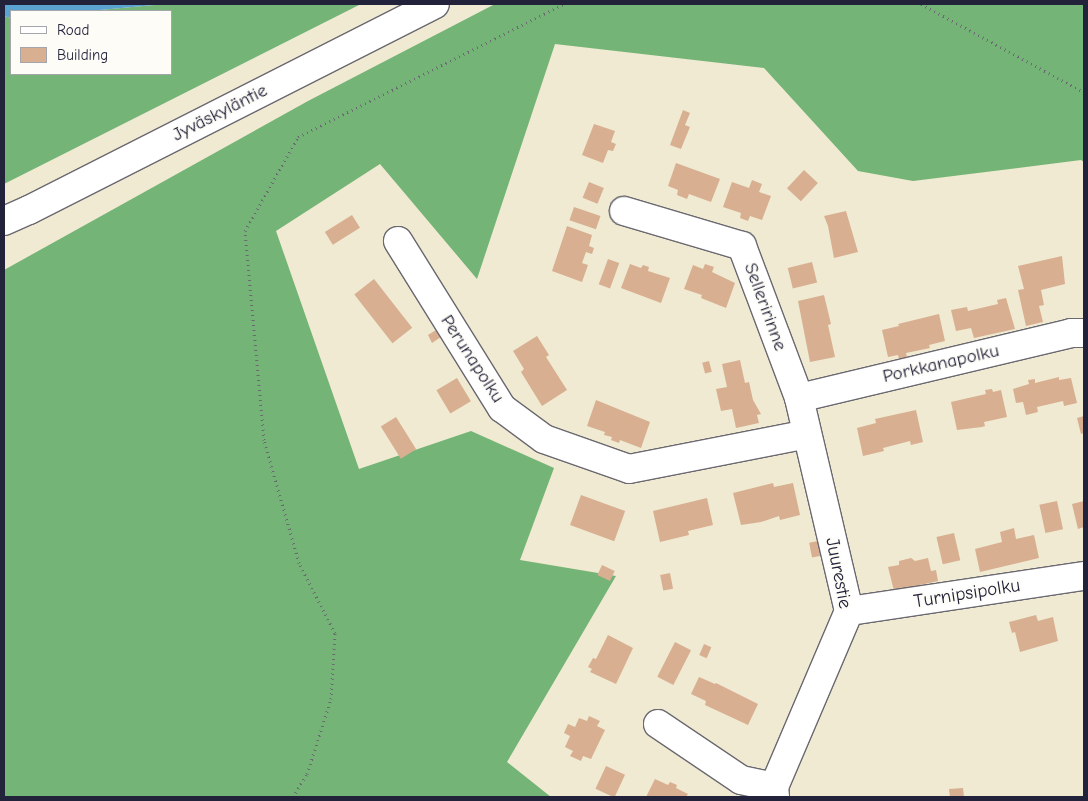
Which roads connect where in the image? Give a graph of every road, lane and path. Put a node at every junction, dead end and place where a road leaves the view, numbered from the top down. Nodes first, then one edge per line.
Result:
1 (435, 4) edge
2 (564, 4) edge
3 (921, 4) edge
4 (1084, 92) edge
5 (624, 211) dead end
6 (4, 221) edge
7 (398, 241) dead end
8 (1084, 333) edge
9 (799, 398) junction
10 (807, 434) junction
11 (1084, 576) edge
12 (849, 611) junction
13 (658, 724) dead end
14 (775, 792) edge
15 (294, 797) edge

1 - 6 main road, Jyväskyläntie
2 - 15 path
3 - 4 path
5 - 9 main road, Selleririnne
7 - 10 main road, Perunapolku
8 - 9 main road, Porkkanapolku
9 - 10 main road, Juurestie
10 - 12 main road, Juurestie
11 - 12 main road, Turnipsipolku
12 - 14 main road, Juurestie
13 - 14 main road

